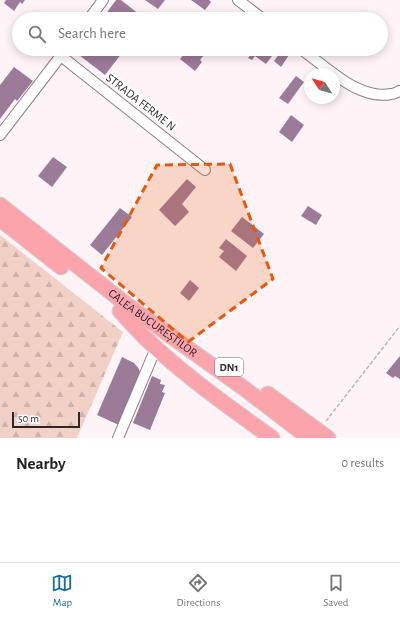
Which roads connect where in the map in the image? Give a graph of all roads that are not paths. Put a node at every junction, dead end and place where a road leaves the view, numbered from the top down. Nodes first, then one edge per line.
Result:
1 (103, 0) edge
2 (238, 0) edge
3 (94, 12) edge
4 (254, 12) edge
5 (60, 56) edge
6 (68, 56) edge
7 (311, 56) edge
8 (326, 68) edge
9 (340, 79) edge
10 (400, 91) edge
11 (0, 134) edge
12 (205, 170) dead end
13 (0, 205) edge
14 (0, 220) edge
15 (123, 308) junction
16 (156, 348) junction
17 (242, 394) junction
18 (318, 436) edge
19 (118, 438) edge
20 (272, 438) edge
21 (292, 438) edge

1 - 3 street
2 - 4 street
5 - 11 street
6 - 12 street, STRADA FERME N
7 - 8 street
9 - 10 street
13 - 15 highway, CALEA BUCUREȘTILOR / DN1
14 - 15 highway, CALEA BUCUREȘTILOR / DN1
15 - 16 highway, DN1
15 - 17 highway, CALEA BUCUREȘTILOR / DN1
15 - 18 highway, DN1
16 - 19 street
16 - 20 highway, DN1
17 - 18 highway, CALEA BUCUREȘTILOR / DN1
17 - 21 highway, CALEA BUCUREȘTILOR / DN1

